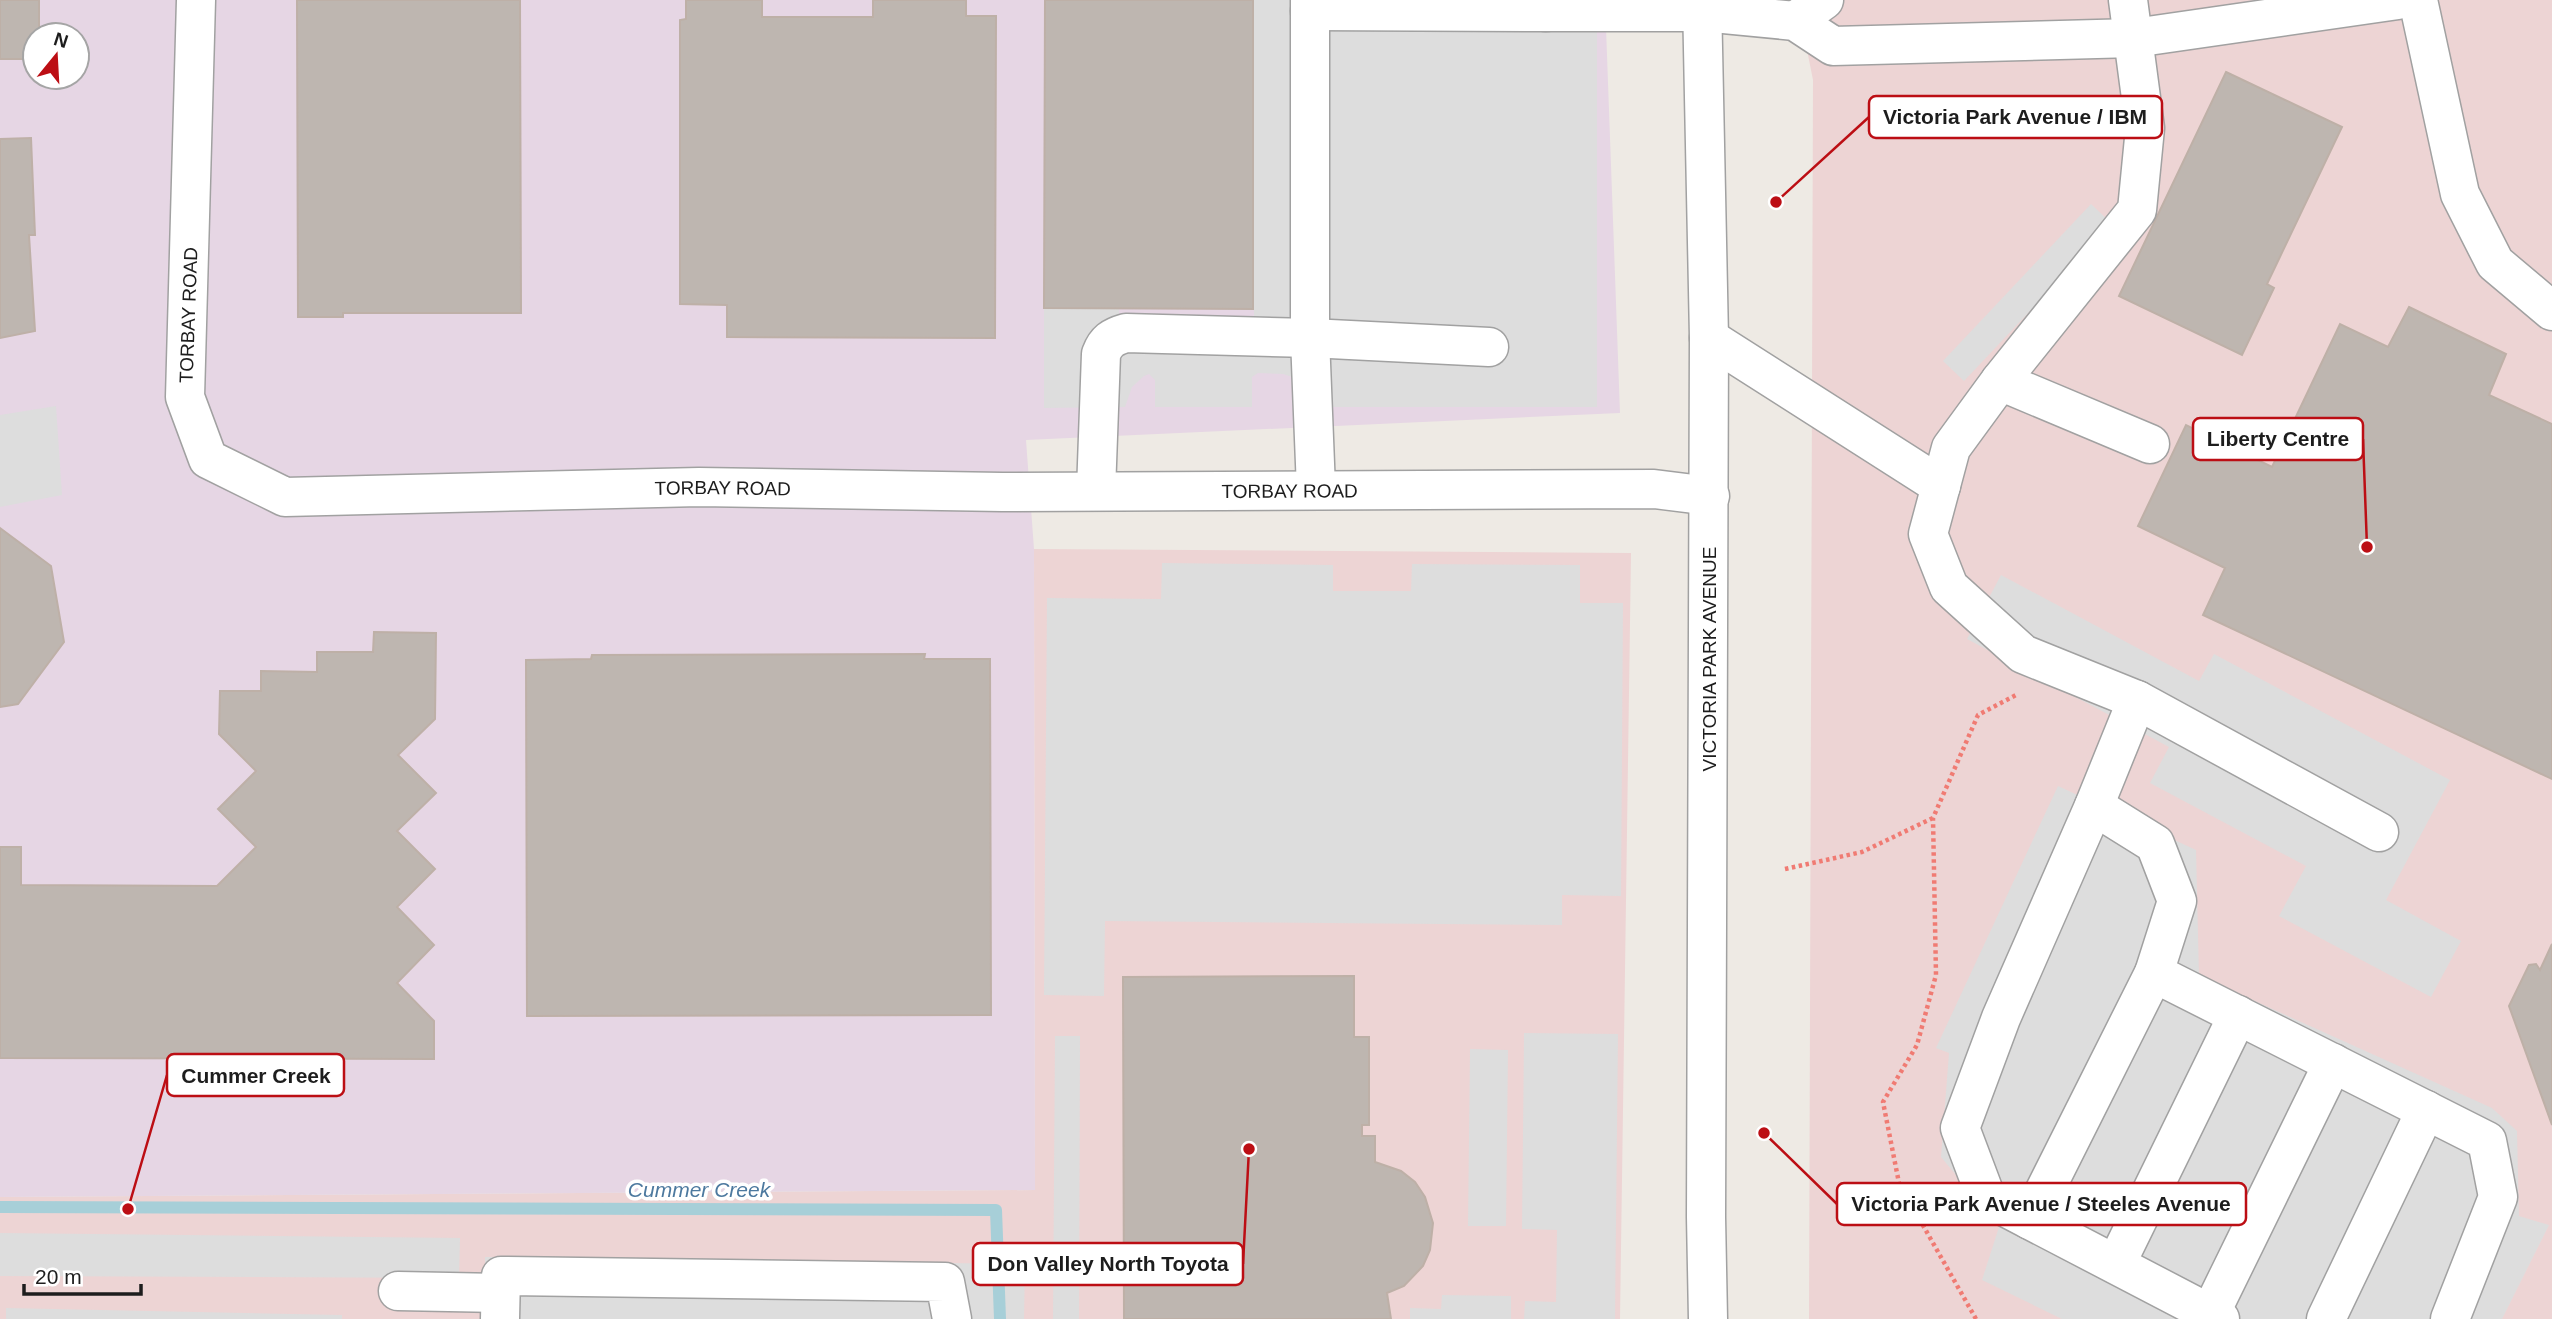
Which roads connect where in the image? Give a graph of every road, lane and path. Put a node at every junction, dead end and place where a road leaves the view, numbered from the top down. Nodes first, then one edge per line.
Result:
1 (196, 0) edge
2 (2128, 0) edge
3 (2398, 0) edge
4 (2418, 0) edge
5 (1310, 6) edge
6 (1545, 6) edge
7 (1702, 6) edge
8 (1810, 10) edge
9 (2134, 38) junction
10 (2552, 311) edge
11 (1310, 338) junction
12 (1709, 338) junction
13 (1489, 347) dead end
14 (2000, 381) junction
15 (2150, 444) dead end
16 (1941, 486) junction
17 (1316, 489) junction
18 (1096, 491) junction
19 (1710, 496) junction
20 (2062, 670) junction
21 (2137, 701) junction
22 (2094, 806) junction
23 (1933, 818) junction
24 (2379, 832) dead end
25 (1785, 869) dead end
26 (2154, 973) junction
27 (2238, 1015) junction
28 (2333, 1063) junction
29 (2426, 1110) junction
30 (2030, 1220) junction
31 (2116, 1264) junction
32 (398, 1291) dead end
33 (500, 1306) edge
34 (2215, 1316) edge
35 (951, 1319) edge
36 (1708, 1319) edge
37 (1976, 1319) edge
38 (2326, 1319) edge
39 (2450, 1319) edge

1 - 18 street, TORBAY ROAD
2 - 9 street
3 - 9 street
4 - 10 street
5 - 6 street
5 - 11 street
6 - 7 street
7 - 8 street
7 - 12 street, VICTORIA PARK AVENUE
8 - 9 street
9 - 14 street
11 - 13 street
11 - 17 street
11 - 18 street
12 - 16 street
12 - 19 street, VICTORIA PARK AVENUE
14 - 15 street
14 - 16 street
16 - 20 street
17 - 18 street, TORBAY ROAD
17 - 19 street, TORBAY ROAD
19 - 36 street, VICTORIA PARK AVENUE
20 - 21 street
20 - 23 path
21 - 22 street
21 - 24 street
22 - 26 street
22 - 30 street
23 - 25 path
23 - 37 path
26 - 27 street
26 - 30 street
27 - 28 street
27 - 31 street
28 - 29 street
28 - 34 street
29 - 38 street
29 - 39 street
30 - 31 street
31 - 34 street
32 - 33 street
33 - 35 street

